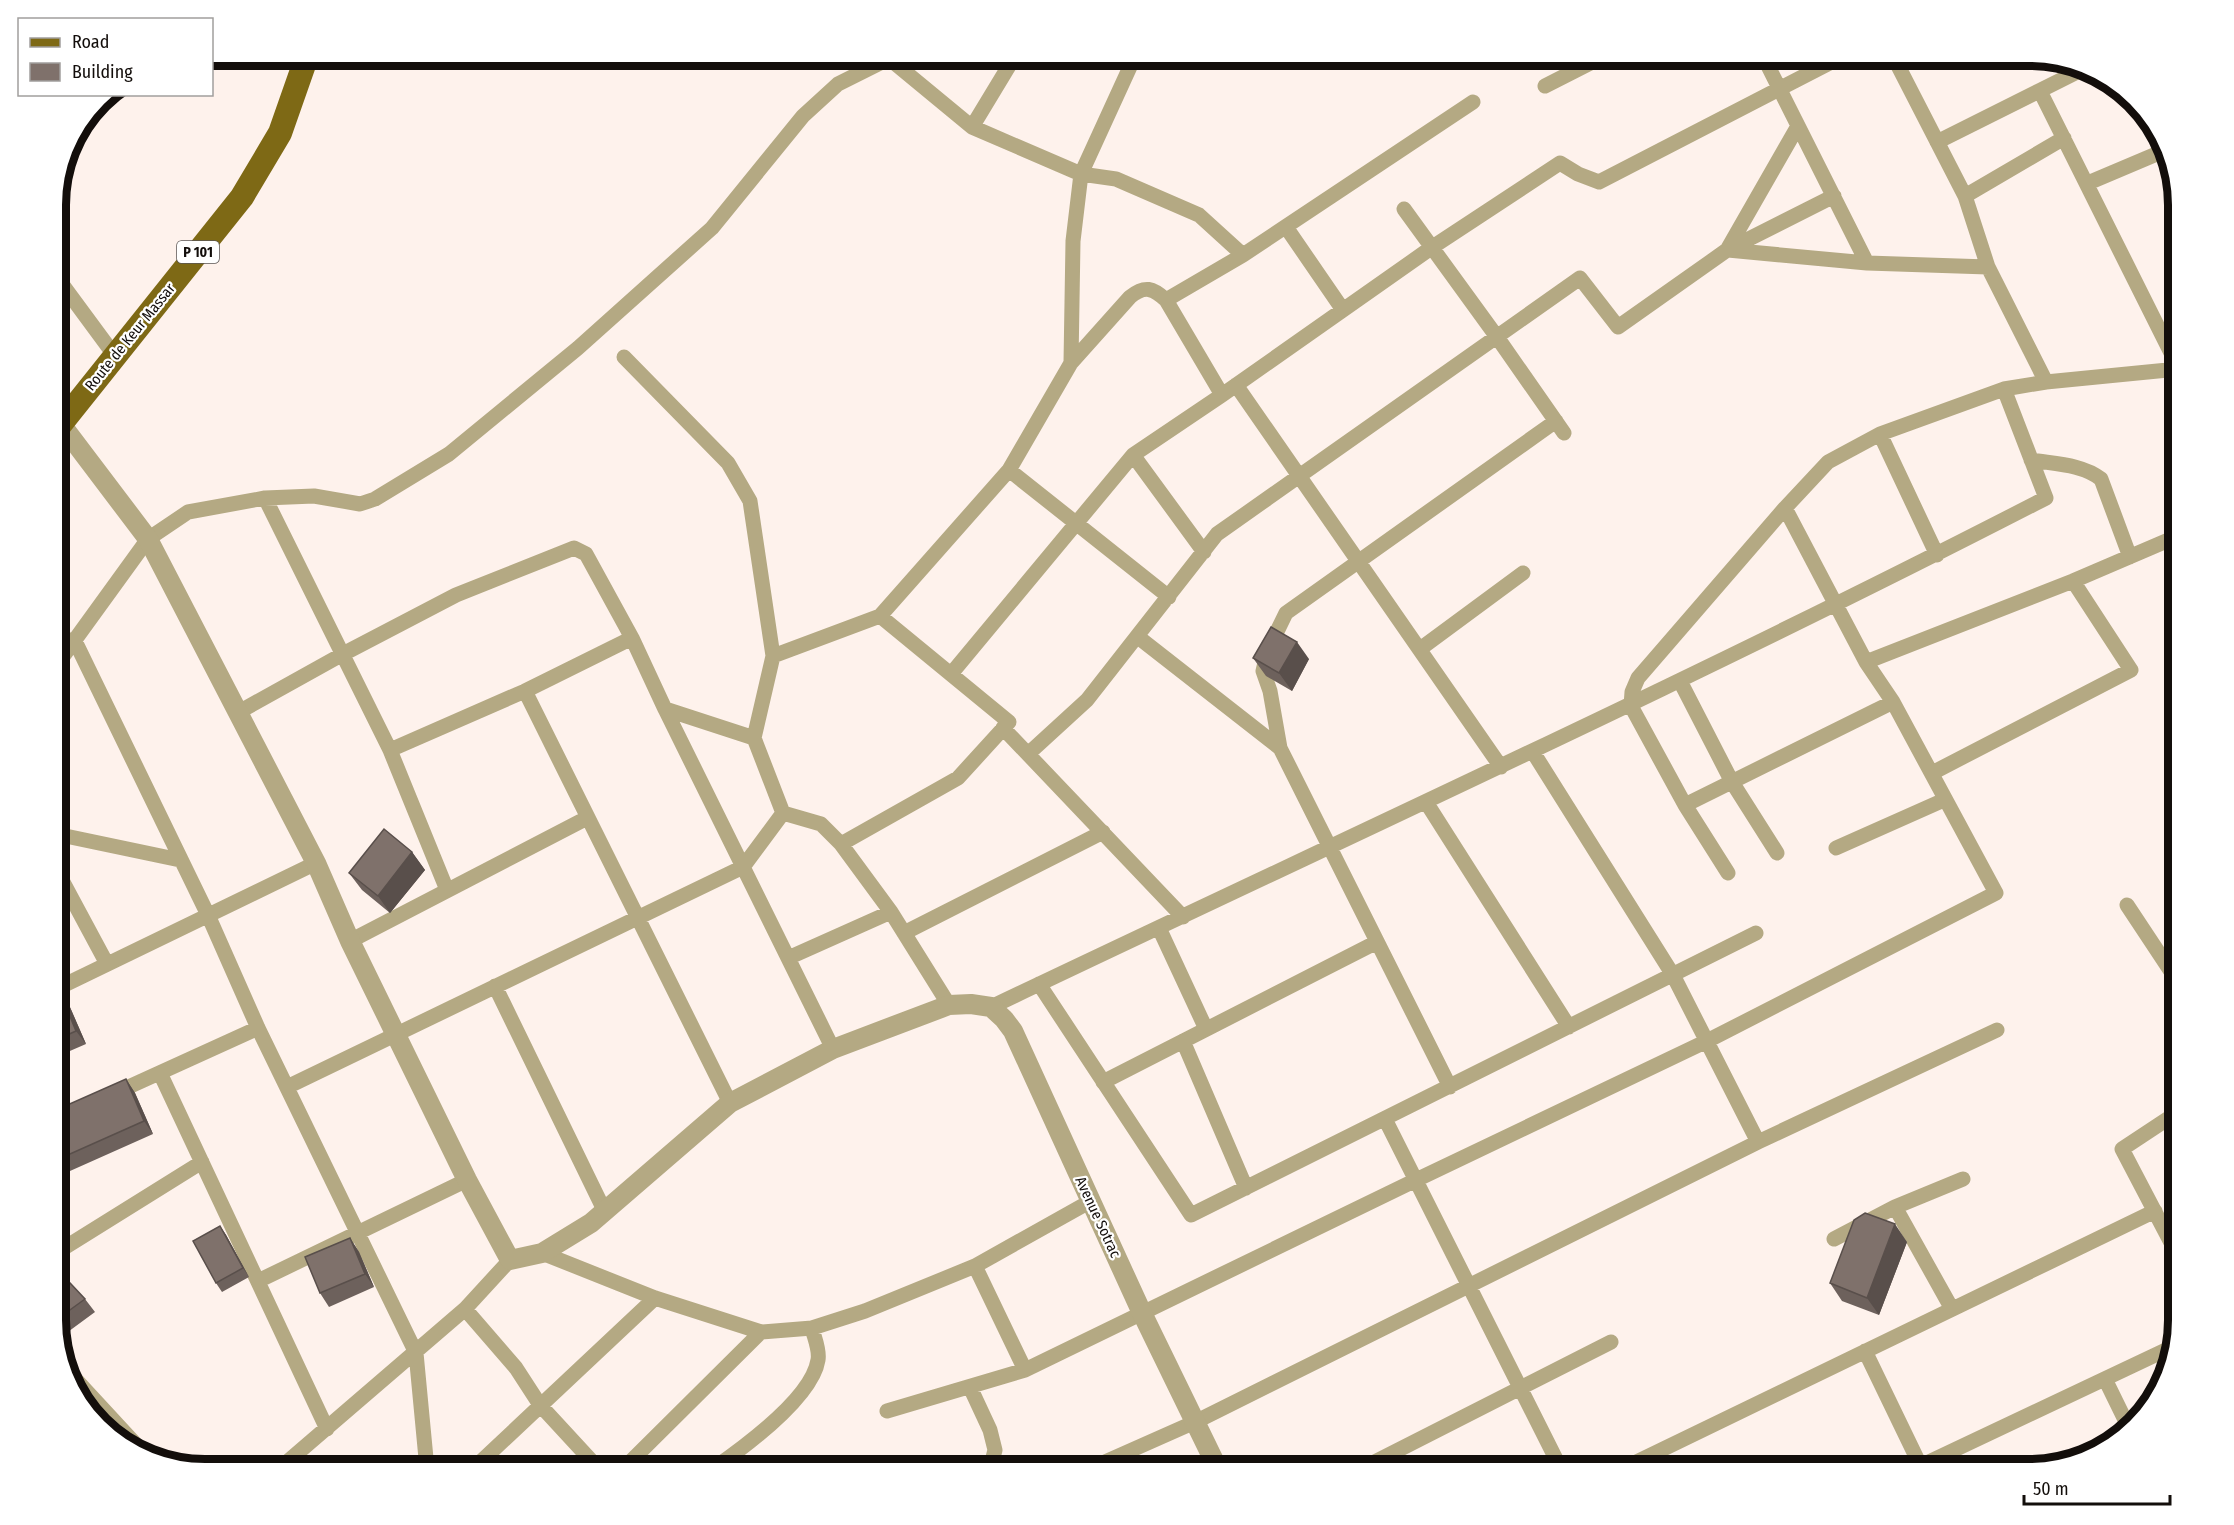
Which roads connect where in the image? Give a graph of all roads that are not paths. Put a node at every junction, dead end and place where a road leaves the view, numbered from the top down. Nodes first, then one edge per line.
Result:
1 (303, 66) edge
2 (871, 66) edge
3 (901, 66) edge
4 (1009, 66) edge
5 (1130, 66) edge
6 (1584, 66) edge
7 (1767, 66) edge
8 (1824, 66) edge
9 (1898, 66) edge
10 (2073, 74) edge
11 (1545, 86) dead end
12 (1779, 89) junction
13 (2040, 91) junction
14 (1473, 102) dead end
15 (1798, 126) junction
16 (972, 127) junction
17 (2064, 138) junction
18 (1937, 142) junction
19 (2158, 153) edge
20 (1081, 174) junction
21 (2088, 183) junction
22 (1834, 196) junction
23 (1965, 196) junction
24 (1404, 209) dead end
25 (1286, 227) junction
26 (1431, 248) junction
27 (1727, 250) junction
28 (1244, 255) junction
29 (1867, 263) junction
30 (1988, 267) junction
31 (66, 290) edge
32 (1166, 300) junction
33 (1344, 310) junction
34 (1497, 337) junction
35 (2168, 347) edge
36 (115, 356) junction
37 (624, 357) dead end
38 (1071, 363) junction
39 (2168, 369) edge
40 (2046, 382) junction
41 (1236, 385) junction
42 (2004, 389) junction
43 (1222, 395) junction
44 (66, 417) edge
45 (1881, 434) junction
46 (66, 437) edge
47 (1133, 454) junction
48 (2031, 460) junction
49 (1009, 470) junction
50 (1300, 476) junction
51 (265, 498) junction
52 (1785, 508) junction
53 (1076, 521) junction
54 (148, 539) junction
55 (2168, 540) edge
56 (1204, 552) junction
57 (1937, 555) junction
58 (2130, 557) junction
59 (1358, 560) junction
60 (1523, 573) dead end
61 (2073, 581) junction
62 (1169, 597) junction
63 (1836, 605) junction
64 (880, 616) junction
65 (1138, 637) junction
66 (632, 638) junction
67 (74, 639) junction
68 (1420, 649) junction
69 (66, 651) edge
70 (342, 654) junction
71 (773, 656) junction
72 (1866, 662) junction
73 (951, 674) junction
74 (1680, 681) junction
75 (525, 691) junction
76 (1893, 702) junction
77 (1631, 705) junction
78 (665, 710) junction
79 (237, 713) junction
80 (1003, 728) junction
81 (754, 738) junction
82 (1280, 748) junction
83 (390, 750) junction
84 (1533, 752) junction
85 (1028, 754) junction
86 (1501, 767) junction
87 (1932, 772) junction
88 (1732, 782) junction
89 (1944, 800) junction
90 (1426, 802) junction
91 (1685, 805) junction
92 (783, 813) junction
93 (587, 818) junction
94 (1103, 832) junction
95 (66, 836) edge
96 (841, 844) junction
97 (1330, 848) junction
98 (1836, 848) dead end
99 (1778, 853) dead end
100 (180, 860) junction
101 (316, 863) junction
102 (743, 867) junction
103 (1728, 873) dead end
104 (66, 888) edge
105 (447, 890) junction
106 (2127, 905) dead end
107 (891, 912) junction
108 (208, 915) junction
109 (1183, 917) junction
110 (637, 918) junction
111 (1159, 928) junction
112 (904, 933) junction
113 (1756, 933) dead end
114 (350, 941) junction
115 (1377, 942) junction
116 (788, 958) junction
117 (107, 964) junction
118 (2168, 967) edge
119 (1673, 975) junction
120 (66, 984) edge
121 (1039, 984) junction
122 (495, 987) junction
123 (950, 1005) junction
124 (991, 1007) junction
125 (1569, 1027) junction
126 (258, 1028) junction
127 (1206, 1029) junction
128 (1997, 1030) dead end
129 (397, 1034) junction
130 (1183, 1041) junction
131 (1707, 1041) junction
132 (833, 1049) junction
133 (160, 1073) junction
134 (1103, 1082) junction
135 (287, 1087) junction
136 (1450, 1087) junction
137 (98, 1101) edge
138 (730, 1102) junction
139 (1385, 1119) junction
140 (2168, 1119) edge
141 (1758, 1142) junction
142 (202, 1162) junction
143 (1964, 1179) dead end
144 (467, 1180) junction
145 (1416, 1180) junction
146 (1246, 1188) junction
147 (1091, 1202) junction
148 (1895, 1207) junction
149 (2155, 1210) junction
150 (605, 1212) junction
151 (358, 1233) junction
152 (2168, 1234) edge
153 (1834, 1239) dead end
154 (66, 1246) edge
155 (542, 1253) junction
156 (510, 1260) junction
157 (975, 1266) junction
158 (258, 1281) junction
159 (1469, 1286) junction
160 (656, 1298) junction
161 (465, 1309) junction
162 (1952, 1309) junction
163 (1142, 1313) junction
164 (812, 1328) junction
165 (761, 1332) junction
166 (1611, 1342) dead end
167 (1865, 1351) junction
168 (2164, 1351) edge
169 (416, 1353) junction
170 (1025, 1370) junction
171 (2105, 1379) junction
172 (970, 1387) junction
173 (86, 1390) edge
174 (1521, 1390) junction
175 (540, 1405) junction
176 (887, 1411) dead end
177 (2125, 1420) edge
178 (1195, 1422) junction
179 (327, 1429) junction
180 (128, 1436) edge
181 (292, 1459) edge
182 (426, 1459) edge
183 (484, 1459) edge
184 (589, 1459) edge
185 (634, 1459) edge
186 (728, 1459) edge
187 (993, 1459) edge
188 (1113, 1459) edge
189 (1213, 1459) edge
190 (1383, 1459) edge
191 (1556, 1459) edge
192 (1644, 1459) edge
193 (1915, 1459) edge
194 (1938, 1459) edge

1 - 36 main road, Route de Keur Massar / P 101
2 - 51 street
3 - 16 street
4 - 16 street
5 - 20 street
6 - 11 street
7 - 12 street
8 - 12 street
9 - 18 street
10 - 13 street
12 - 15 street
12 - 26 street
13 - 17 street
13 - 18 street
14 - 25 street
15 - 22 street
15 - 27 street
16 - 20 street
17 - 21 street
17 - 23 street
18 - 23 street
19 - 21 street
20 - 28 street
20 - 38 street
21 - 35 street
22 - 27 street
22 - 29 street
23 - 30 street
24 - 26 street
25 - 28 street
25 - 33 street
26 - 33 street
26 - 34 street
27 - 29 street
27 - 34 street
28 - 32 street
29 - 30 street
30 - 40 street
31 - 36 street
32 - 38 street
32 - 43 street
33 - 41 street
34 - 50 street
34 - 59 street
36 - 44 main road, Route de Keur Massar / P 101
37 - 71 street
38 - 49 street
39 - 40 street
40 - 42 street
41 - 43 street
41 - 50 street
42 - 45 street
42 - 48 street
43 - 47 street
45 - 52 street
45 - 57 street
46 - 54 street
47 - 53 street
47 - 56 street
48 - 57 street
48 - 58 street
49 - 53 street
49 - 64 street
50 - 56 street
50 - 59 street
51 - 54 street
51 - 70 street
52 - 63 street
52 - 77 street
53 - 62 street
53 - 73 street
54 - 67 street
54 - 79 street
55 - 58 street
56 - 62 street
57 - 63 street
58 - 61 street
59 - 68 street
59 - 82 street
60 - 68 street
61 - 72 street
61 - 87 street
62 - 65 street
63 - 72 street
63 - 74 street
64 - 71 street
64 - 73 street
65 - 82 street
65 - 85 street
66 - 70 street
66 - 75 street
66 - 78 street
67 - 69 street
67 - 100 street
68 - 86 street
70 - 79 street
70 - 83 street
71 - 81 street
72 - 76 street
73 - 80 street
74 - 77 street
74 - 88 street
75 - 83 street
75 - 93 street
76 - 87 street
76 - 88 street
77 - 84 street
77 - 91 street
78 - 81 street
78 - 102 street
79 - 101 street
80 - 85 street
80 - 96 street
81 - 92 street
82 - 97 street
83 - 105 street
84 - 86 street
84 - 119 street
85 - 94 street
86 - 90 street
87 - 89 street
88 - 91 street
88 - 99 street
89 - 98 street
89 - 131 street
90 - 97 street
90 - 125 street
91 - 103 street
92 - 96 street
92 - 102 street
93 - 105 street
93 - 110 street
94 - 109 street
94 - 112 street
95 - 100 street
96 - 107 street
97 - 109 street
97 - 115 street
100 - 108 street
101 - 108 street
101 - 114 street
102 - 110 street
102 - 116 street
104 - 117 street
105 - 114 street
106 - 118 street
107 - 112 street
107 - 116 street
108 - 117 street
108 - 126 street
109 - 111 street
110 - 122 street
110 - 138 street
111 - 121 street
111 - 127 street
112 - 123 street
113 - 119 street
114 - 129 street
115 - 127 street
115 - 136 street
116 - 132 street
117 - 120 street
119 - 125 street
119 - 131 street
121 - 124 street
121 - 134 street
122 - 129 street
122 - 150 street
123 - 124 street
123 - 132 street
124 - 147 street, Avenue Sotrac
125 - 136 street
126 - 133 street
126 - 135 street
127 - 130 street
128 - 141 street
129 - 135 street
129 - 144 street
130 - 134 street
130 - 146 street
131 - 141 street
131 - 145 street
132 - 138 street
133 - 137 street
133 - 142 street
134 - 146 street
135 - 151 street
136 - 139 street
138 - 150 street
139 - 145 street
139 - 146 street
140 - 149 street
141 - 159 street
142 - 154 street
142 - 158 street
143 - 148 street
144 - 151 street
144 - 156 street
145 - 159 street
145 - 163 street
147 - 157 street
147 - 163 street, Avenue Sotrac
148 - 153 street
148 - 162 street
149 - 152 street
149 - 162 street
150 - 155 street
151 - 158 street
151 - 169 street
155 - 156 street
155 - 160 street
156 - 161 street
157 - 164 street
157 - 170 street
158 - 179 street
159 - 174 street
159 - 178 street
160 - 165 street
160 - 175 street
161 - 169 street
161 - 175 street
162 - 167 street
163 - 170 street
163 - 178 street, Avenue Sotrac
164 - 165 street
164 - 186 street
165 - 185 street
166 - 174 street
167 - 192 street
167 - 193 street
168 - 171 street
169 - 179 street
169 - 182 street
170 - 172 street
171 - 177 street
171 - 194 street
172 - 176 street
172 - 187 street
173 - 180 street
174 - 190 street
174 - 191 street
175 - 183 street
175 - 184 street
178 - 188 street
178 - 189 street, Avenue Sotrac
179 - 181 street

